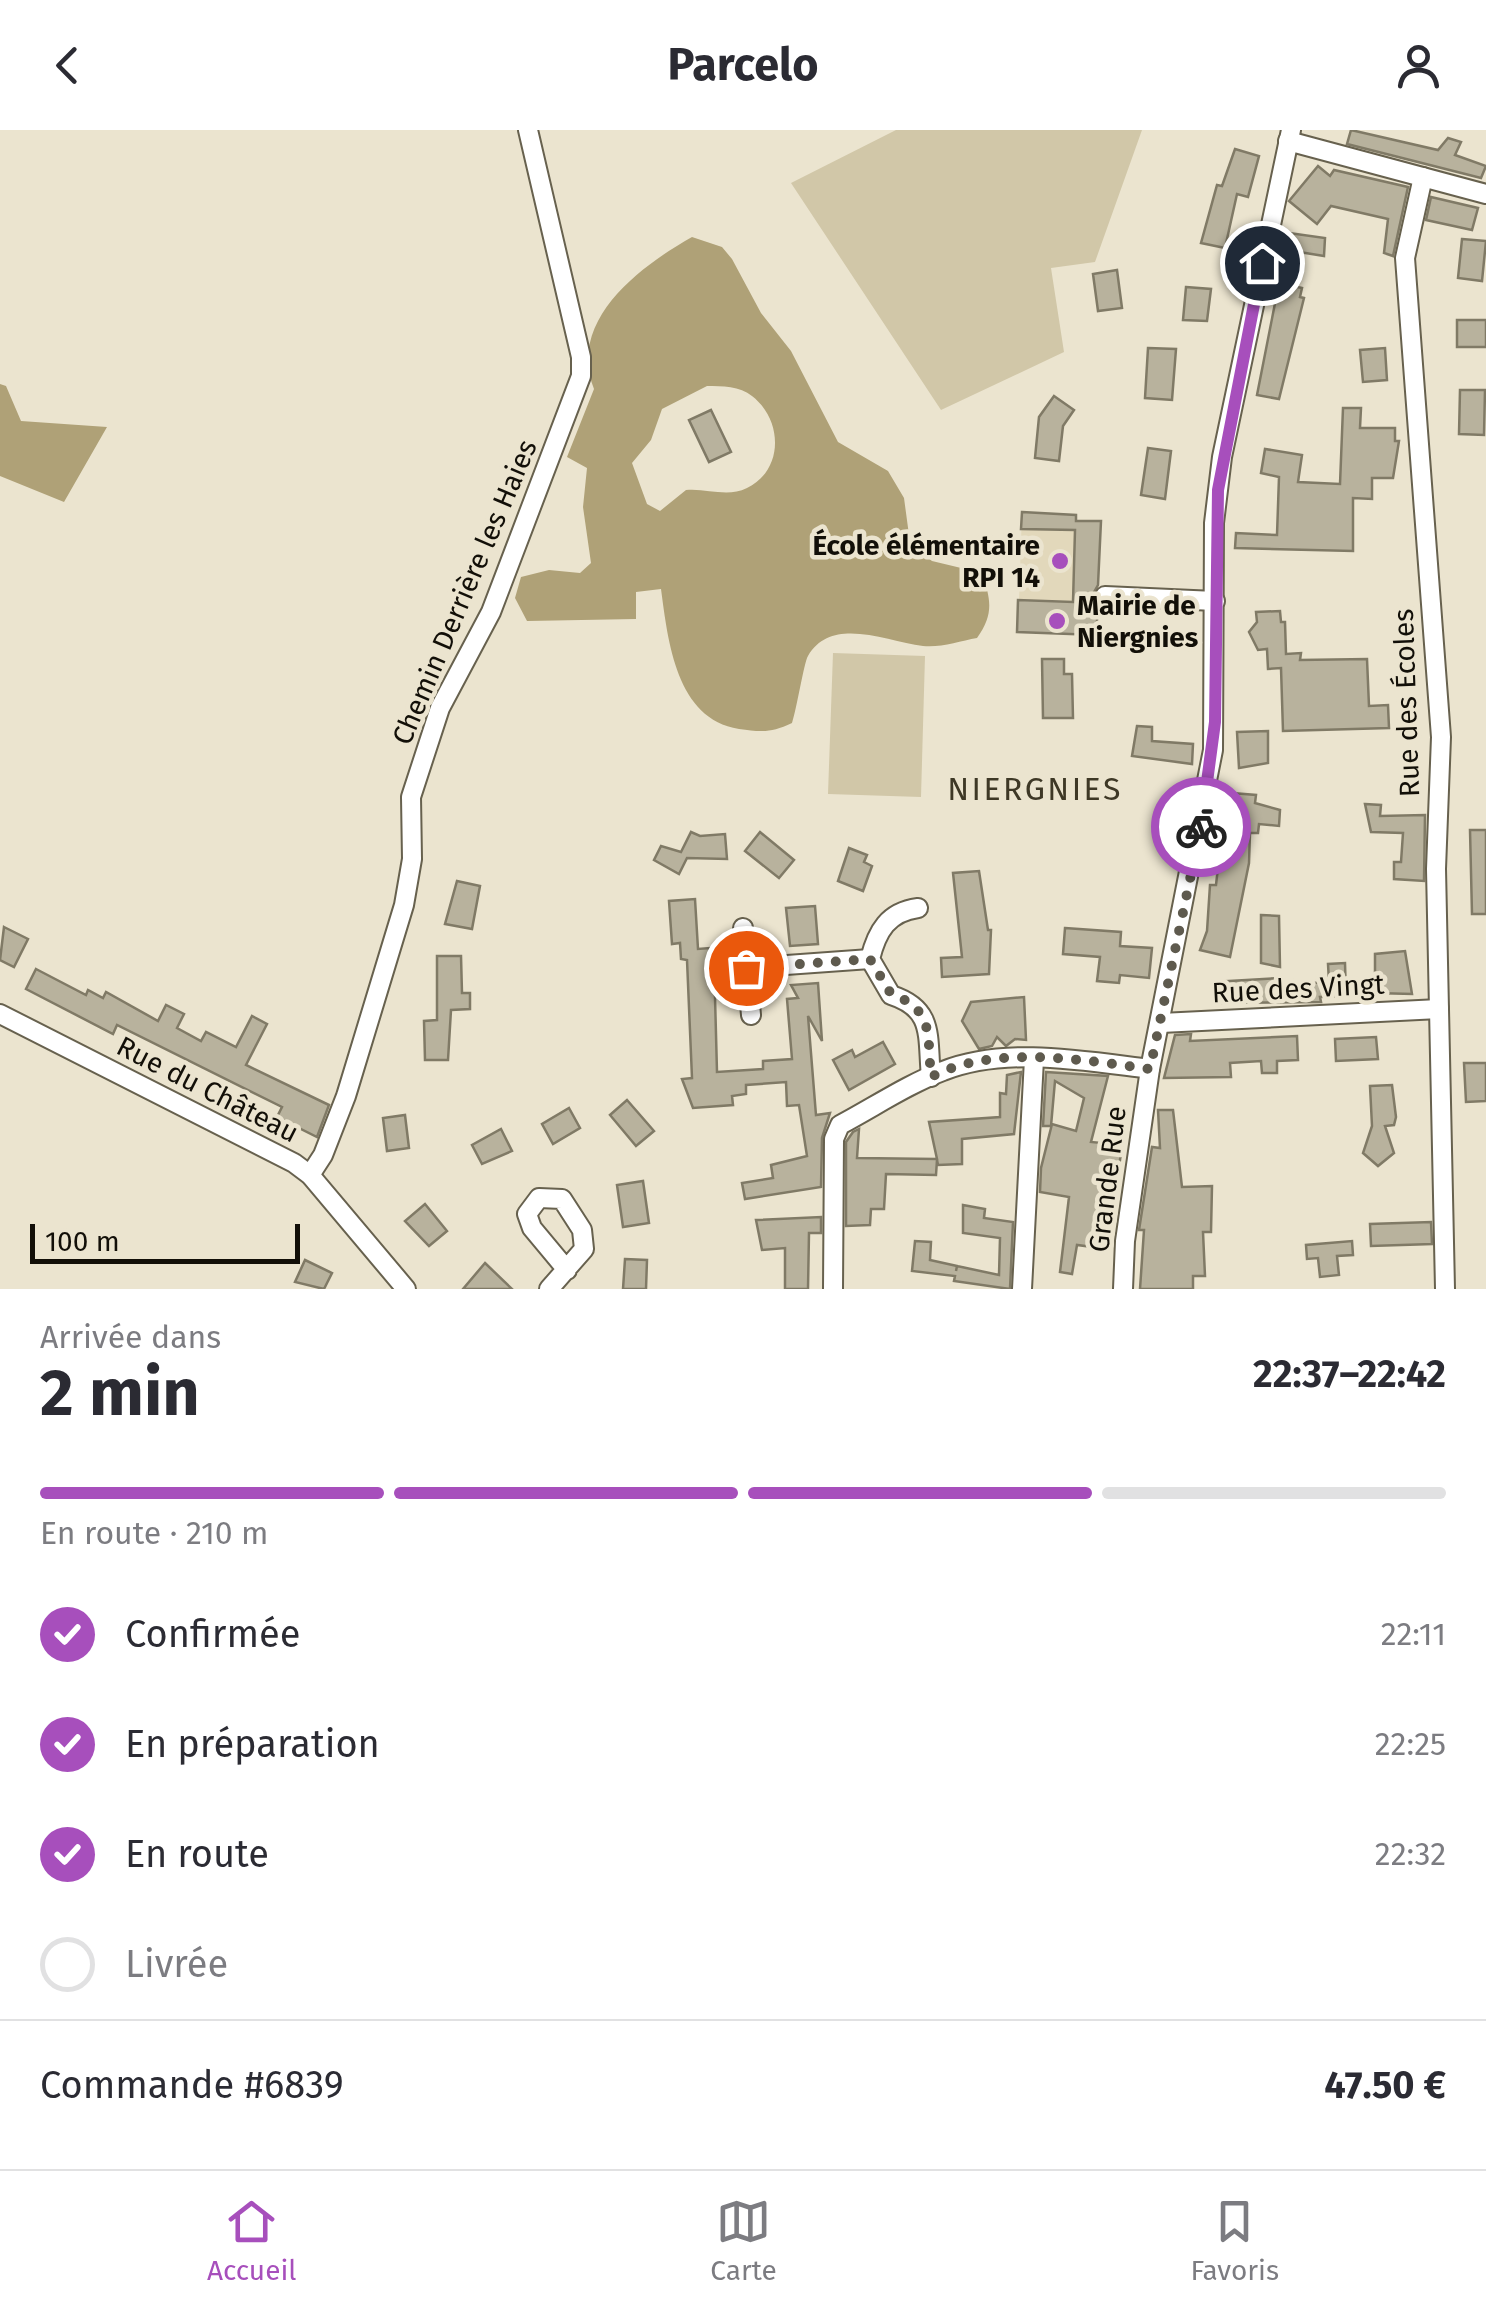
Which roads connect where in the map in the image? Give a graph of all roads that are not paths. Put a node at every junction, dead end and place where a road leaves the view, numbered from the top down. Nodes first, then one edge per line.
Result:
1 (528, 130) edge
2 (1290, 135) edge
3 (1423, 177) junction
4 (1486, 194) edge
5 (1104, 596) dead end
6 (1215, 601) junction
7 (918, 908) dead end
8 (742, 928) dead end
9 (870, 959) junction
10 (746, 968) junction
11 (1439, 1009) junction
12 (0, 1014) edge
13 (751, 1015) dead end
14 (1161, 1023) junction
15 (1034, 1060) junction
16 (1150, 1069) junction
17 (931, 1077) junction
18 (310, 1175) junction
19 (567, 1270) dead end
20 (406, 1289) edge
21 (548, 1289) edge
22 (833, 1289) edge
23 (1022, 1289) edge
24 (1123, 1289) edge
25 (1445, 1289) edge

1 - 18 street, Chemin Derrière les Haies
2 - 3 street
2 - 6 street, Grande Rue
3 - 4 street
3 - 11 street, Rue des Écoles
5 - 6 street
6 - 14 street, Grande Rue
7 - 9 street
8 - 10 street
9 - 10 street
9 - 17 street
10 - 13 street
11 - 14 street, Rue des Vingt
11 - 25 street, Rue des Écoles
12 - 18 street, Rue du Château
14 - 16 street, Grande Rue
15 - 16 street
15 - 17 street
15 - 23 street
16 - 24 street, Grande Rue
17 - 22 street
18 - 20 street, Rue du Château
19 - 21 street

